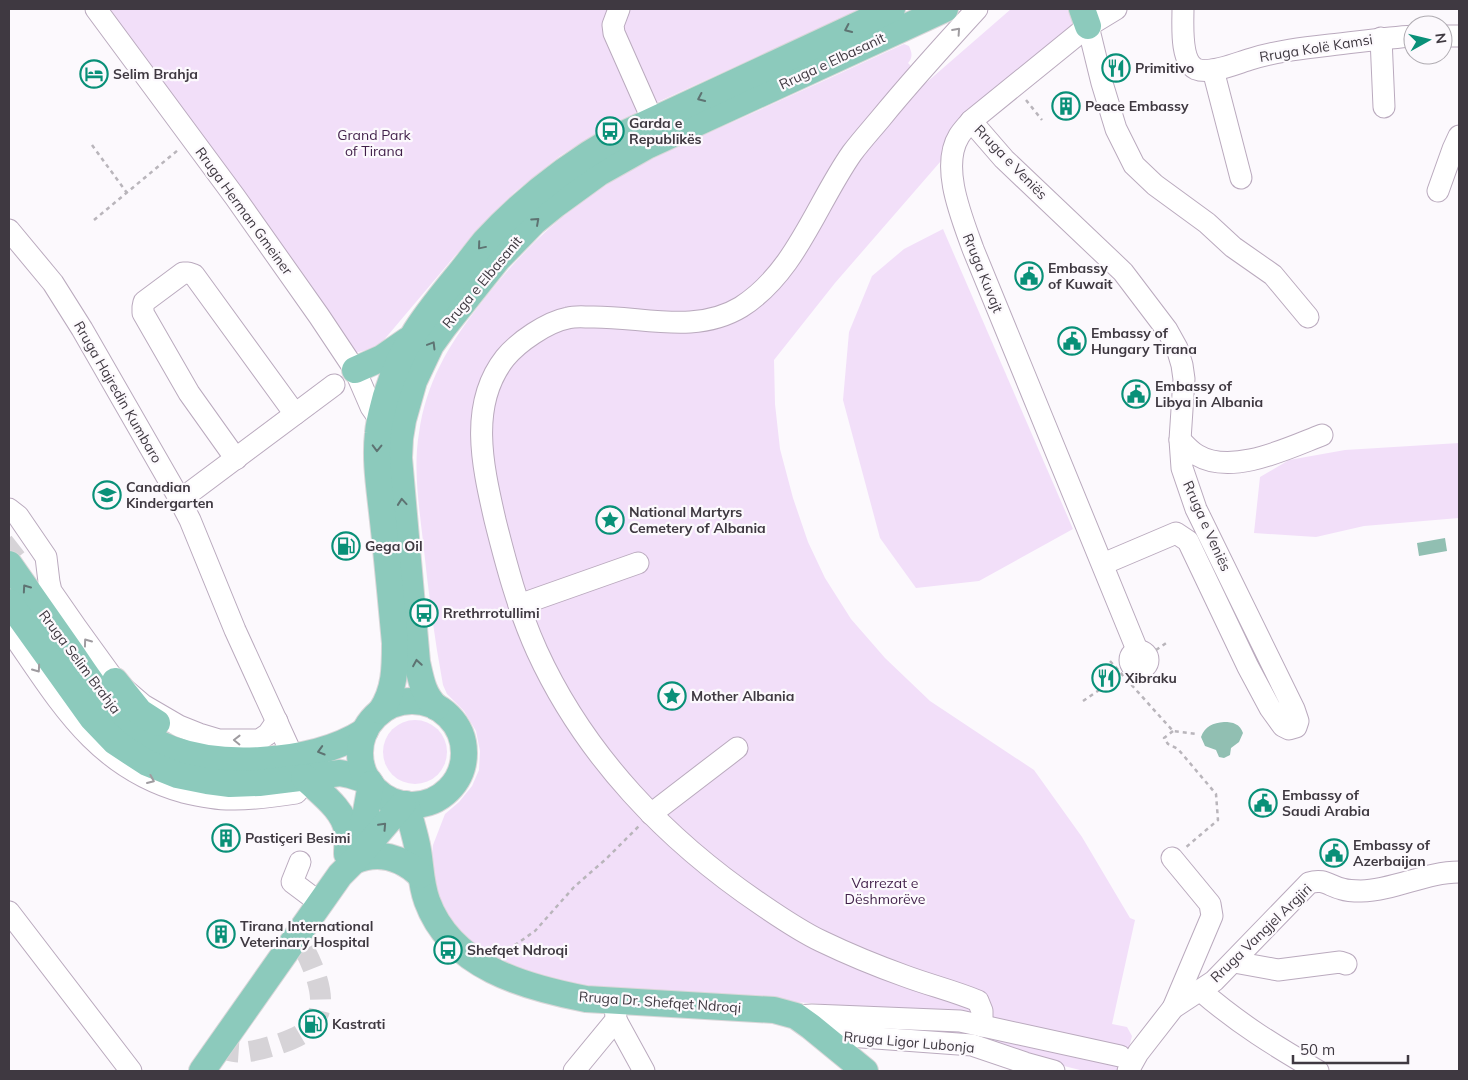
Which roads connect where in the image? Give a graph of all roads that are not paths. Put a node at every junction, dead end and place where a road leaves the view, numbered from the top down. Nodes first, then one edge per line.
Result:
1 (96, 9) edge
2 (619, 9) edge
3 (892, 9) edge
4 (977, 9) edge
5 (1116, 9) edge
6 (1183, 9) edge
7 (938, 12) edge
8 (1085, 17) edge
9 (1403, 37) edge
10 (1381, 38) junction
11 (937, 52) junction
12 (1213, 70) junction
13 (1384, 108) dead end
14 (653, 120) junction
15 (971, 121) junction
16 (1459, 136) edge
17 (1241, 178) dead end
18 (1438, 191) dead end
19 (9, 230) edge
20 (1308, 317) dead end
21 (410, 338) junction
22 (355, 370) junction
23 (334, 385) dead end
24 (295, 414) junction
25 (380, 420) junction
26 (1322, 435) dead end
27 (1180, 440) junction
28 (236, 459) junction
29 (180, 500) junction
30 (9, 509) edge
31 (19, 547) edge
32 (638, 563) dead end
33 (1103, 564) junction
34 (9, 602) edge
35 (519, 605) junction
36 (9, 629) edge
37 (1135, 662) road end
38 (115, 681) junction
39 (436, 707) junction
40 (277, 721) junction
41 (373, 721) junction
42 (737, 748) dead end
43 (220, 760) junction
44 (298, 767) junction
45 (370, 783) junction
46 (446, 792) junction
47 (404, 804) junction
48 (651, 814) junction
49 (1172, 858) road end
50 (300, 862) dead end
51 (347, 864) junction
52 (420, 865) junction
53 (1459, 872) edge
54 (320, 903) junction
55 (9, 912) edge
56 (16, 936) edge
57 (1234, 962) junction
58 (1346, 964) dead end
59 (1200, 990) junction
60 (1173, 1008) junction
61 (615, 1011) junction
62 (796, 1016) junction
63 (982, 1026) junction
64 (821, 1034) junction
65 (1124, 1064) edge
66 (131, 1071) edge
67 (202, 1071) edge
68 (574, 1071) edge
69 (644, 1071) edge
70 (866, 1071) edge
71 (1054, 1071) edge
72 (1318, 1071) edge

1 - 22 street, Rruga Herman Gmeiner
2 - 14 street
3 -> 14 main road, Rruga e Elbasanit
11 -> 4 street
5 - 8 street, Rruga Kuvajt
6 - 12 street
7 - 11 street
39 -> 7 main road, Rruga e Elbasanit
8 - 15 street, Rruga Kuvajt
8 - 20 street
9 - 10 street, Rruga Kolë Kamsi
10 - 12 street, Rruga Kolë Kamsi
10 - 13 street
11 - 35 street
12 - 17 street
14 -> 21 main road, Rruga e Elbasanit
15 - 27 street, Rruga e Veniës
15 - 33 street, Rruga Kuvajt
16 - 18 street
19 - 29 street, Rruga Hajredin Kumbaro
21 - 22 main road
21 - 25 main road, Rruga e Elbasanit
22 - 25 street, Rruga Herman Gmeiner
23 - 24 street
24 - 28 street
24 - 28 street
25 -> 41 main road, Rruga e Elbasanit
26 - 27 street
27 - 33 street, Rruga e Veniës
28 - 29 street
29 - 40 street, Rruga Hajredin Kumbaro
30 - 31 street, Rruga Selim Brahja
38 -> 31 street, Rruga Selim Brahja
43 -> 31 main road, Rruga Selim Brahja
32 - 35 street
33 - 37 street, Rruga Kuvajt
34 - 44 main road, Rruga Selim Brahja
35 - 48 street
36 -> 44 street
40 -> 38 street, Rruga Selim Brahja
38 - 43 main road
39 - 41 main road
39 - 46 main road
40 - 44 street, Rruga Hajredin Kumbaro
41 -> 44 main road, Rruga Selim Brahja
41 - 45 main road
42 - 48 street
43 - 44 main road, Rruga Selim Brahja
44 - 45 main road, Rruga Selim Brahja
44 - 51 main road
45 - 47 main road
45 - 51 main road
46 - 47 main road
46 - 52 main road
51 -> 47 main road
47 - 52 main road, Rruga Dr. Shefqet Ndroqi
48 - 63 street
49 - 60 street
50 - 54 street
51 - 52 main road
51 - 54 main road
52 - 61 main road, Rruga Dr. Shefqet Ndroqi
53 - 57 street, Rruga Vangjel Argjiri
54 - 67 main road
55 - 56 street
56 - 66 street
57 - 58 street
57 - 59 street, Rruga Vangjel Argjiri
59 - 60 street, Rruga Vangjel Argjiri
59 - 72 street
60 - 65 street, Rruga Vangjel Argjiri
61 - 62 main road, Rruga Dr. Shefqet Ndroqi
61 - 68 street
61 - 69 street
62 - 63 street
62 - 64 main road, Rruga Dr. Shefqet Ndroqi
63 - 65 street
64 - 70 main road, Rruga Dr. Shefqet Ndroqi
64 - 71 street, Rruga Ligor Lubonja

